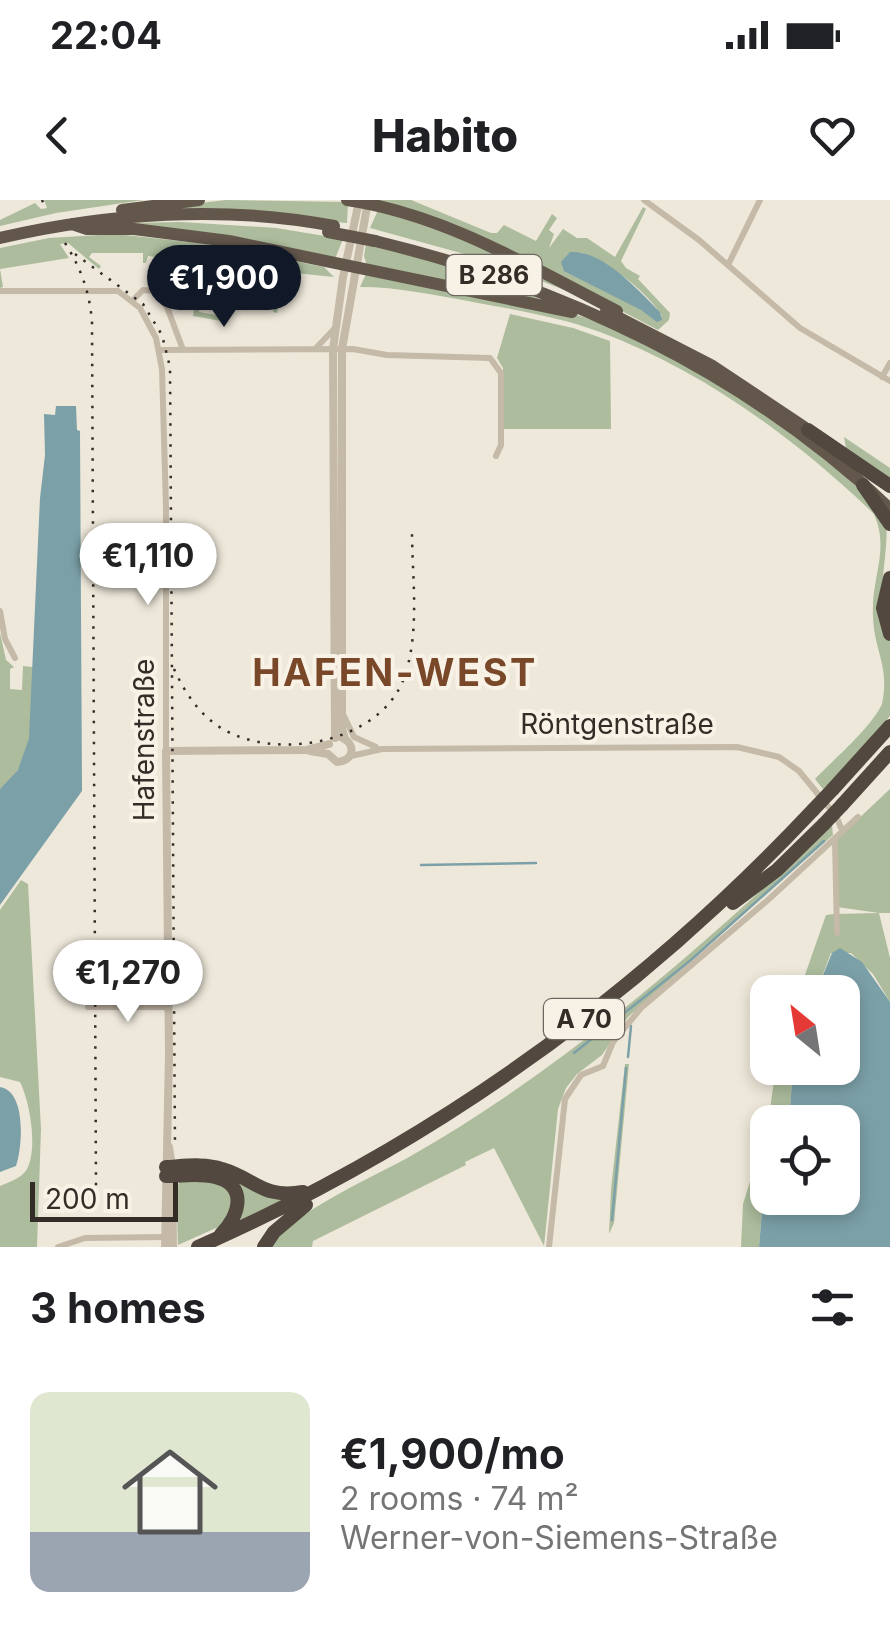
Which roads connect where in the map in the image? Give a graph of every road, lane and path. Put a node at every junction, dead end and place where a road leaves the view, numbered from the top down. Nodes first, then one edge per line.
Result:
1 (199, 200) edge
2 (644, 200) edge
3 (760, 200) edge
4 (360, 201) edge
5 (76, 223) junction
6 (0, 238) edge
7 (376, 238) junction
8 (350, 266) junction
9 (728, 266) junction
10 (0, 291) edge
11 (133, 300) junction
12 (608, 322) junction
13 (335, 328) junction
14 (649, 331) junction
15 (182, 347) junction
16 (312, 349) junction
17 (338, 349) junction
18 (160, 350) junction
19 (890, 363) edge
20 (334, 370) junction
21 (886, 379) edge
22 (338, 413) junction
23 (808, 430) junction
24 (496, 456) dead end
25 (863, 485) junction
26 (890, 486) edge
27 (890, 499) edge
28 (890, 509) edge
29 (890, 524) edge
30 (890, 578) edge
31 (0, 611) edge
32 (890, 634) edge
33 (14, 658) dead end
34 (339, 674) junction
35 (343, 712) junction
36 (890, 726) edge
37 (890, 738) edge
38 (348, 742) junction
39 (331, 746) junction
40 (382, 749) junction
41 (166, 751) junction
42 (372, 751) junction
43 (890, 752) edge
44 (350, 756) junction
45 (829, 808) junction
46 (858, 817) dead end
47 (849, 824) junction
48 (842, 830) junction
49 (835, 838) junction
50 (836, 934) dead end
51 (88, 1007) dead end
52 (168, 1007) junction
53 (172, 1172) junction
54 (324, 1187) junction
55 (173, 1194) joint
56 (306, 1205) junction
57 (165, 1242) edge
58 (217, 1243) edge
59 (58, 1247) edge
60 (174, 1247) edge
61 (198, 1247) edge
62 (264, 1247) edge
63 (549, 1247) edge

1 - 5 highway, B 286
2 - 9 street
3 - 9 street
4 - 8 street
4 - 14 highway, B 286
5 - 6 highway, B 286
5 - 7 highway, B 286, bridge
5 - 8 highway
7 - 12 highway, B 286
7 - 14 highway, B 286
8 - 12 highway
8 - 13 street
8 - 17 street
9 - 21 street
10 - 11 street
11 - 15 street
11 - 18 street, Hafenstraße
12 - 25 highway, B 286
13 - 16 street
13 - 17 street
14 - 23 highway, B 286
15 - 16 street
15 - 18 street
16 - 17 street
16 - 20 street
17 - 20 street
17 - 22 street
17 - 24 street
18 - 41 street, Hafenstraße
19 - 21 street
20 - 22 street
22 - 34 street
23 - 26 highway
23 - 27 highway, B 286
25 - 28 highway, B 286
25 - 29 highway
30 - 32 highway
31 - 33 street
34 - 35 street
34 - 39 street
35 - 38 street
35 - 40 street
36 - 45 highway, A 70
37 - 45 highway, A 70
38 - 39 street
38 - 42 street, Röntgenstraße
38 - 44 street
39 - 41 street
39 - 44 street
40 - 42 street, Röntgenstraße
40 - 45 street, Röntgenstraße
41 - 52 street, Hafenstraße
42 - 44 street, Röntgenstraße
43 - 45 highway
45 - 47 street, Röntgenstraße
45 - 48 street, Röntgenstraße
45 - 54 highway, A 70
45 - 56 highway, A 70
46 - 47 street
47 - 48 street
48 - 49 street
49 - 50 street
49 - 63 street
51 - 52 street
52 - 53 street, Hafenstraße
53 - 54 highway
53 - 55 highway
53 - 57 street, Hafenstraße
53 - 58 highway
54 - 58 highway, A 70
55 - 60 street
56 - 58 highway, A 70
56 - 62 highway
57 - 59 street
58 - 61 highway, A 70

